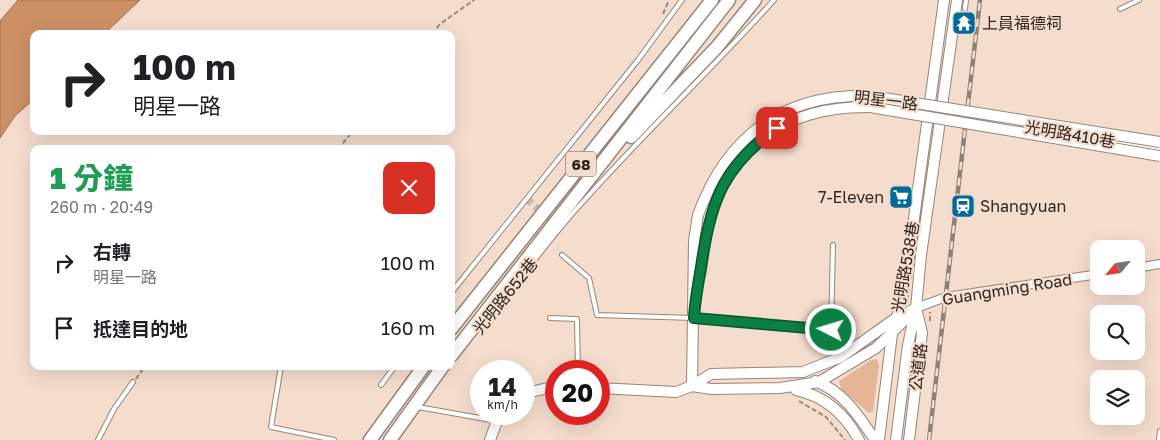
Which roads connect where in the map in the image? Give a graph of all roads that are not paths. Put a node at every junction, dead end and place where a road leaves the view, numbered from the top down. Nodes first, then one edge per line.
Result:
1 (682, 0) edge
2 (712, 0) edge
3 (729, 0) edge
4 (774, 0) edge
5 (944, 0) edge
6 (957, 0) edge
7 (966, 0) edge
8 (1138, 0) edge
9 (753, 1) edge
10 (965, 8) dead end
11 (1120, 9) dead end
12 (980, 119) dead end
13 (1160, 142) edge
14 (1160, 149) edge
15 (1160, 156) edge
16 (593, 174) junction
17 (833, 246) dead end
18 (562, 255) dead end
19 (1160, 264) edge
20 (1145, 266) edge
21 (1090, 275) edge
22 (455, 288) edge
23 (916, 308) junction
24 (695, 313) junction
25 (550, 318) dead end
26 (455, 324) edge
27 (894, 326) junction
28 (831, 330) junction
29 (851, 350) junction
30 (455, 351) edge
31 (455, 359) edge
32 (578, 360) edge
33 (280, 370) edge
34 (392, 370) edge
35 (421, 370) edge
36 (441, 370) edge
37 (446, 370) edge
38 (788, 374) junction
39 (133, 382) road end
40 (819, 382) junction
41 (381, 385) dead end
42 (692, 386) junction
43 (780, 388) junction
44 (610, 389) edge
45 (470, 414) edge
46 (497, 425) edge
47 (1160, 431) edge
48 (98, 440) edge
49 (334, 440) edge
50 (370, 440) edge
51 (390, 440) edge
52 (490, 440) edge
53 (859, 440) edge
54 (877, 440) edge
55 (896, 440) edge
56 (909, 440) edge
57 (1158, 440) edge

1 - 22 lane
2 - 26 highway, 68
3 - 16 highway, 68
4 - 31 lane, 光明路652巷
5 - 27 street, 光明路538巷
6 - 23 street, 光明路538巷
7 - 10 lane
8 - 11 lane
9 - 16 highway
12 - 14 lane, 光明路410巷
13 - 24 street, 明星一路, bridge
15 - 24 street, 明星一路, bridge
16 - 30 highway, 68
17 - 28 lane
18 - 24 lane
19 - 20 street
21 - 23 street, Guangming Road
23 - 27 street, Guangming Road
23 - 27 street, Guangming Road
23 - 55 street, 公道路
23 - 56 street, 公道路
24 - 28 lane
24 - 42 street, 明星一路
25 - 32 lane
27 - 29 street, Guangming Road
27 - 40 street, Guangming Road
27 - 54 street, 公道路
28 - 29 lane
29 - 38 street, Guangming Road
33 - 49 lane
34 - 41 lane
35 - 50 highway
36 - 51 highway
37 - 45 lane, 光明路652巷
38 - 40 street, 公道路
38 - 42 street, Guangming Road
39 - 48 lane
40 - 43 street, Guangming Road
40 - 54 street, 公道路
42 - 43 street, Guangming Road
42 - 44 street, Guangming Road
43 - 53 street
46 - 52 street
47 - 57 lane

